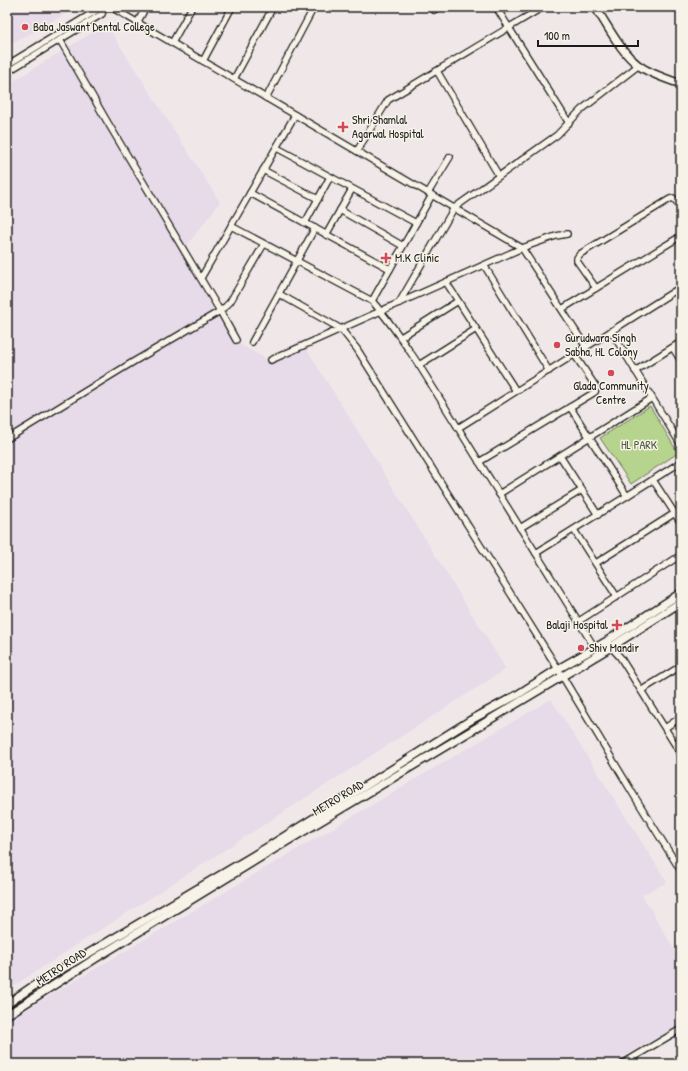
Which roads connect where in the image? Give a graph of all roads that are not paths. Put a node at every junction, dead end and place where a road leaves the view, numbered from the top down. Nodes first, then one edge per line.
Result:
1 (111, 7) edge
2 (146, 7) edge
3 (192, 7) edge
4 (232, 7) edge
5 (273, 7) edge
6 (314, 7) edge
7 (432, 7) edge
8 (438, 7) edge
9 (496, 7) edge
10 (543, 7) edge
11 (595, 7) edge
12 (105, 8) edge
13 (137, 22) junction
14 (509, 28) junction
15 (60, 40) junction
16 (172, 43) junction
17 (203, 61) junction
18 (7, 65) edge
19 (639, 65) junction
20 (437, 71) junction
21 (7, 72) edge
22 (234, 79) junction
23 (681, 84) edge
24 (266, 98) junction
25 (295, 115) junction
26 (569, 123) junction
27 (276, 148) junction
28 (357, 151) junction
29 (450, 157) dead end
30 (263, 170) junction
31 (499, 176) junction
32 (330, 177) junction
33 (352, 188) junction
34 (250, 193) junction
35 (430, 194) junction
36 (318, 200) junction
37 (454, 208) junction
38 (681, 209) edge
39 (340, 210) junction
40 (305, 223) junction
41 (416, 223) junction
42 (231, 226) junction
43 (315, 228) junction
44 (567, 234) dead end
45 (326, 235) junction
46 (681, 236) edge
47 (264, 244) junction
48 (403, 246) junction
49 (522, 248) junction
50 (297, 261) junction
51 (484, 265) junction
52 (390, 269) junction
53 (201, 278) junction
54 (446, 282) junction
55 (681, 287) edge
56 (596, 288) junction
57 (279, 294) junction
58 (372, 301) junction
59 (458, 301) junction
60 (399, 303) junction
61 (562, 309) junction
62 (220, 311) junction
63 (382, 311) junction
64 (342, 329) junction
65 (476, 329) junction
66 (611, 331) junction
67 (401, 337) junction
68 (236, 340) dead end
69 (252, 342) dead end
70 (681, 342) edge
71 (586, 347) junction
72 (673, 348) junction
73 (574, 354) junction
74 (271, 360) dead end
75 (681, 361) edge
76 (419, 365) junction
77 (549, 370) junction
78 (635, 371) junction
79 (516, 391) junction
80 (652, 398) junction
81 (570, 407) junction
82 (458, 428) junction
83 (589, 438) junction
84 (7, 439) edge
85 (681, 445) edge
86 (560, 456) junction
87 (479, 462) junction
88 (681, 462) edge
89 (653, 480) junction
90 (582, 490) junction
91 (499, 494) junction
92 (627, 496) junction
93 (675, 513) junction
94 (598, 514) junction
95 (681, 523) edge
96 (520, 528) junction
97 (574, 530) junction
98 (536, 553) junction
99 (681, 556) edge
100 (596, 563) junction
101 (681, 594) edge
102 (617, 596) junction
103 (681, 602) edge
104 (579, 621) junction
105 (609, 644) junction
106 (595, 648) junction
107 (681, 666) edge
108 (558, 669) junction
109 (562, 676) junction
110 (642, 690) junction
111 (681, 718) edge
112 (665, 728) junction
113 (681, 754) edge
114 (681, 871) edge
115 (7, 1004) edge
116 (7, 1015) edge
117 (681, 1029) edge
118 (622, 1064) edge

1 - 13 street
2 - 13 street
3 - 16 street
4 - 17 street
5 - 22 street
6 - 24 street
7 - 8 street
9 - 14 street
10 - 14 street
11 - 19 street
12 - 15 street
12 - 18 street
13 - 16 street
14 - 20 street
14 - 26 street
15 - 21 street
15 - 53 street
16 - 17 street
17 - 22 street
19 - 23 street
19 - 26 street
20 - 28 street
20 - 31 street
22 - 24 street
24 - 25 street
25 - 27 street
25 - 28 street
26 - 31 street
27 - 30 street
27 - 32 street
28 - 35 street
29 - 35 street
30 - 34 street
30 - 36 street
31 - 37 street
32 - 33 street
32 - 36 street
33 - 39 street
33 - 41 street
34 - 40 street
34 - 42 street
35 - 37 street
35 - 41 street
36 - 40 street
37 - 49 street
37 - 60 street
38 - 56 street
39 - 45 street
39 - 48 street
40 - 43 street
41 - 48 street
42 - 47 street
42 - 53 street
43 - 45 street
43 - 50 street
44 - 49 street
45 - 52 street
46 - 56 street
47 - 50 street
47 - 62 street
48 - 52 street
49 - 51 street
49 - 61 street
50 - 57 street
50 - 58 street
51 - 54 street
51 - 77 street
52 - 58 street
53 - 62 street
54 - 59 street
54 - 60 street
55 - 66 street
56 - 61 street
57 - 64 street
57 - 69 street
58 - 63 street
59 - 65 street
59 - 67 street
60 - 63 street
61 - 71 street
62 - 68 street
62 - 84 street
63 - 64 street
63 - 67 street
64 - 74 street
64 - 108 street
65 - 76 street
65 - 79 street
66 - 71 street
66 - 78 street
67 - 76 street
70 - 72 street
71 - 73 street
72 - 75 street
72 - 78 street
73 - 77 street
73 - 81 street
76 - 82 street
77 - 79 street
78 - 80 street
79 - 82 street
80 - 83 street
80 - 85 street
81 - 83 street
81 - 87 street
82 - 87 street
83 - 86 street
83 - 92 street
86 - 90 street
86 - 91 street
87 - 91 street
88 - 89 street
89 - 92 street
89 - 93 street
90 - 94 street
90 - 96 street
91 - 96 street
92 - 94 street
93 - 95 street
93 - 100 street
94 - 97 street
96 - 98 street
97 - 98 street
97 - 100 street
98 - 104 street
99 - 102 street
100 - 102 street
101 - 105 street, METRO ROAD
102 - 104 street
103 - 105 street, METRO ROAD
104 - 106 street
105 - 106 street, METRO ROAD
105 - 109 street, METRO ROAD
105 - 110 street
106 - 108 street, METRO ROAD
107 - 110 street
108 - 109 street
108 - 115 street, METRO ROAD
109 - 114 street
109 - 116 street, METRO ROAD
110 - 112 street
111 - 112 street
112 - 113 street
117 - 118 street

